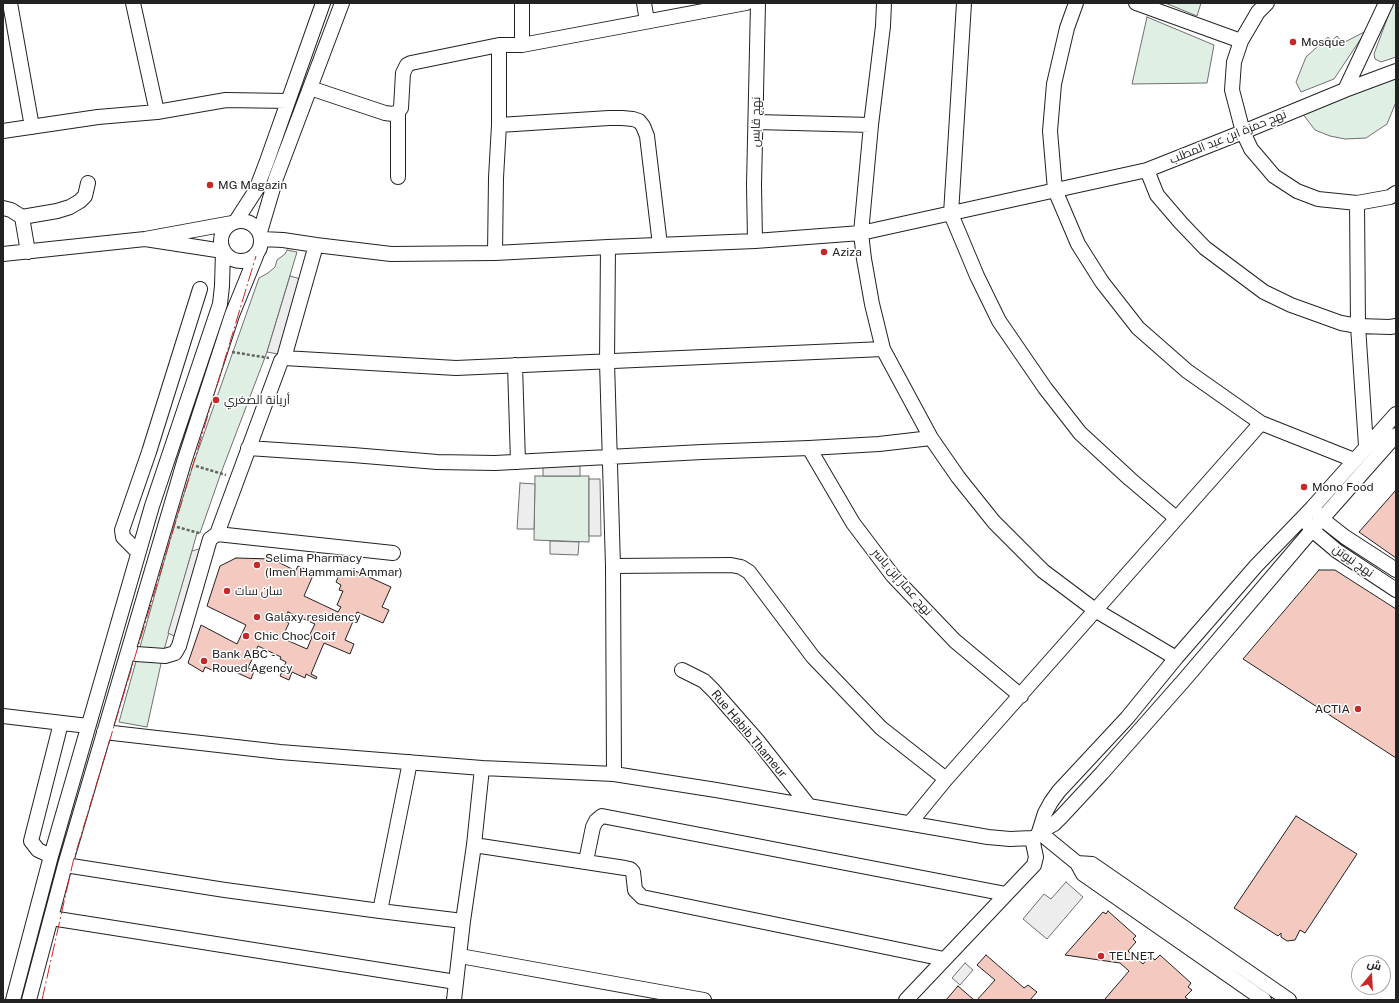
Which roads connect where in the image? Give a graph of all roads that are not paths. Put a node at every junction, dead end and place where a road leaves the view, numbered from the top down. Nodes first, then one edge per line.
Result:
1 (10, 3) edge
2 (133, 3) edge
3 (323, 3) edge
4 (342, 3) edge
5 (522, 3) edge
6 (644, 3) edge
7 (758, 3) edge
8 (884, 3) edge
9 (964, 3) edge
10 (1076, 3) edge
11 (1136, 3) edge
12 (1267, 3) edge
13 (1386, 3) edge
14 (737, 4) edge
15 (695, 8) edge
16 (647, 21) junction
17 (1241, 41) junction
18 (522, 44) junction
19 (499, 45) junction
20 (1396, 71) edge
21 (310, 88) junction
22 (1345, 90) junction
23 (288, 101) junction
24 (157, 112) junction
25 (398, 112) junction
26 (756, 122) junction
27 (499, 125) junction
28 (871, 125) junction
29 (32, 127) junction
30 (3, 131) edge
31 (1243, 132) junction
32 (1147, 170) junction
33 (398, 178) dead end
34 (88, 183) dead end
35 (1055, 190) junction
36 (1396, 193) edge
37 (1357, 203) junction
38 (3, 208) edge
39 (951, 214) junction
40 (22, 217) junction
41 (234, 222) junction
42 (861, 232) junction
43 (261, 236) junction
44 (145, 240) junction
45 (755, 240) junction
46 (316, 245) junction
47 (660, 245) junction
48 (608, 247) junction
49 (223, 250) junction
50 (28, 252) junction
51 (495, 253) junction
52 (3, 254) edge
53 (256, 256) junction
54 (200, 289) dead end
55 (1358, 326) junction
56 (1396, 326) edge
57 (883, 349) junction
58 (282, 360) junction
59 (607, 362) junction
60 (515, 365) junction
61 (1396, 414) edge
62 (1261, 423) junction
63 (1396, 435) edge
64 (931, 438) junction
65 (1366, 446) junction
66 (248, 448) junction
67 (809, 448) junction
68 (610, 458) junction
69 (1354, 460) junction
70 (518, 462) junction
71 (1307, 512) junction
72 (1176, 518) junction
73 (1322, 519) junction
74 (1312, 530) junction
75 (214, 536) junction
76 (138, 552) junction
77 (393, 553) dead end
78 (612, 566) junction
79 (1396, 570) edge
80 (1396, 590) edge
81 (1095, 610) junction
82 (136, 654) dead end
83 (1176, 658) junction
84 (682, 670) dead end
85 (1021, 696) junction
86 (3, 716) edge
87 (61, 723) junction
88 (88, 726) junction
89 (104, 732) junction
90 (410, 762) junction
91 (482, 768) junction
92 (76, 772) junction
93 (614, 774) junction
94 (91, 776) junction
95 (946, 779) junction
96 (809, 806) junction
97 (910, 823) junction
98 (1036, 835) junction
99 (474, 845) junction
100 (51, 856) junction
101 (586, 861) junction
102 (65, 865) junction
103 (1006, 894) junction
104 (380, 911) junction
105 (51, 918) junction
106 (463, 921) junction
107 (460, 956) junction
108 (944, 959) junction
109 (456, 982) junction
110 (1262, 994) edge
111 (12, 1000) edge
112 (29, 1000) edge
113 (454, 1000) edge
114 (704, 1000) edge
115 (906, 1000) edge
116 (1289, 1000) edge

1 - 29 street
2 - 24 street
3 - 23 street
4 - 21 street
5 - 18 street
6 - 16 street
7 - 26 street, نهج قابس
8 - 28 street
9 - 39 street
10 - 35 street
11 - 17 street
12 - 17 street
13 - 22 street
14 - 15 street
15 - 16 street
16 - 18 street
17 - 31 street
18 - 19 street
19 - 25 street
19 - 27 street
20 - 22 street, نهج حمزة ابن عبد المطلب
21 - 25 street
21 - 43 street
22 - 31 street, نهج حمزة ابن عبد المطلب
23 - 24 street
23 - 41 street
24 - 29 street
25 - 33 street
26 - 28 street
26 - 45 street, نهج قابس
27 - 47 street
27 - 51 street
28 - 42 street
29 - 30 street
31 - 32 street, نهج حمزة ابن عبد المطلب
31 - 37 street
32 - 35 street, نهج حمزة ابن عبد المطلب
32 - 55 street
34 - 40 street
35 - 39 street, نهج حمزة ابن عبد المطلب
35 - 62 street
36 - 37 street
37 - 55 street
38 - 40 street
39 - 42 street, نهج حمزة ابن عبد المطلب
39 - 72 street
40 - 50 street
41 - 43 street
41 - 44 street
41 - 49 street
42 - 45 street, نهج حمزة ابن عبد المطلب
42 - 57 street
43 - 46 street, نهج حمزة ابن عبد المطلب
43 - 53 street
44 - 49 street
44 - 50 street
45 - 47 street, نهج حمزة ابن عبد المطلب
46 - 51 street, نهج حمزة ابن عبد المطلب
46 - 58 street
47 - 48 street, نهج حمزة ابن عبد المطلب
48 - 51 street, نهج حمزة ابن عبد المطلب
48 - 59 street
49 - 53 street
49 - 76 street
50 - 52 street
53 - 89 street
54 - 76 street
55 - 56 street
55 - 65 street
57 - 59 street
57 - 64 street
58 - 60 street
58 - 66 street
59 - 60 street
59 - 68 street
60 - 70 street
61 - 65 street
62 - 69 street
62 - 72 street
63 - 73 street
64 - 67 street
64 - 81 street
65 - 69 street
66 - 70 street
66 - 75 street
67 - 68 street
67 - 85 street, نهج عمار إبن ياسر
68 - 70 street
68 - 78 street
69 - 71 street
71 - 73 street, نهج نيوتن
71 - 74 street, نهج نيوتن
71 - 83 street
72 - 81 street
73 - 74 street
73 - 79 street, نهج نيوتن
74 - 80 street, نهج نيوتن
74 - 98 street
75 - 77 street
75 - 82 street
76 - 88 street
78 - 93 street
78 - 95 street
81 - 83 street
81 - 85 street
83 - 98 street
84 - 96 street, Rue Habib Thameur
85 - 95 street
86 - 87 street
87 - 88 street
87 - 100 street
88 - 92 street
89 - 90 street
89 - 94 street
90 - 91 street
90 - 104 street
91 - 93 street
91 - 99 street
92 - 94 street
92 - 100 street
93 - 96 street
94 - 102 street
95 - 97 street
96 - 97 street
97 - 98 street
98 - 103 street
98 - 110 street
99 - 101 street
99 - 106 street
100 - 111 street
101 - 103 street
101 - 108 street
102 - 104 street
102 - 105 street
103 - 108 street
104 - 106 street
105 - 109 street
105 - 112 street
106 - 107 street
107 - 109 street
107 - 114 street
108 - 115 street
109 - 113 street
110 - 116 street

